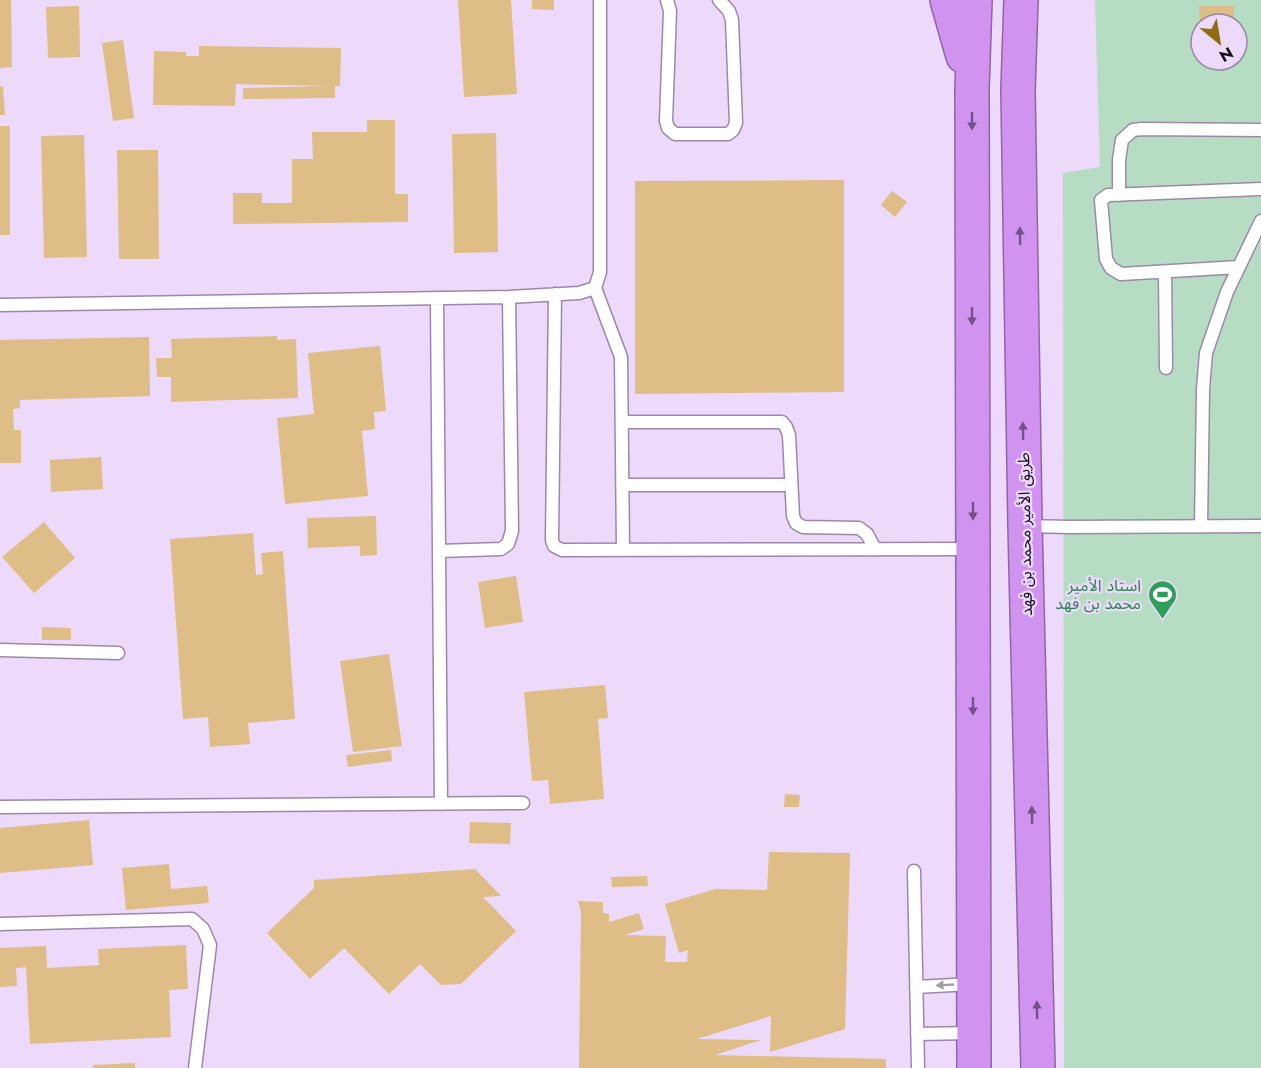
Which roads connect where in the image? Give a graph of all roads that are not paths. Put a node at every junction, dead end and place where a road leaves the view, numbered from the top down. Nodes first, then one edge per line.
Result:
1 (600, 0) edge
2 (667, 0) edge
3 (718, 0) edge
4 (947, 0) edge
5 (975, 0) edge
6 (1021, 0) edge
7 (1041, 0) edge
8 (972, 89) junction
9 (1018, 90) junction
10 (1261, 130) edge
11 (1261, 189) edge
12 (1119, 195) junction
13 (1261, 221) edge
14 (1239, 267) junction
15 (1165, 272) junction
16 (594, 288) junction
17 (555, 294) junction
18 (508, 297) junction
19 (437, 298) junction
20 (0, 305) edge
21 (1166, 368) dead end
22 (622, 422) junction
23 (622, 485) junction
24 (791, 485) junction
25 (1025, 525) junction
26 (1201, 526) junction
27 (1261, 526) edge
28 (875, 549) junction
29 (973, 549) junction
30 (623, 550) junction
31 (439, 551) junction
32 (0, 650) edge
33 (118, 652) dead end
34 (523, 803) dead end
35 (441, 804) junction
36 (0, 807) edge
37 (914, 872) dead end
38 (0, 924) edge
39 (974, 984) junction
40 (916, 987) junction
41 (974, 1033) junction
42 (917, 1034) junction
43 (195, 1068) edge
44 (918, 1068) edge
45 (974, 1068) edge
46 (1038, 1068) edge

1 - 16 lane
2 - 3 lane
4 - 8 highway
5 - 8 highway
6 - 9 highway, طريق الأمير محمد بن فهد
7 - 9 highway
8 -> 29 highway
25 -> 9 highway, طريق الأمير محمد بن فهد
10 - 12 lane
11 - 12 lane
12 - 15 lane
13 - 14 lane
14 - 15 lane
14 - 26 lane
15 - 21 lane
16 - 17 lane
16 - 22 lane
17 - 18 lane
17 - 30 lane
18 - 19 lane
18 - 31 lane
19 - 20 lane
19 - 31 lane
22 - 23 lane
22 - 24 lane
23 - 24 lane
23 - 30 lane
24 - 28 lane
25 - 26 lane
46 -> 25 highway, طريق الأمير محمد بن فهد
26 - 27 lane
28 - 29 lane
28 - 30 lane
29 -> 39 highway
31 - 35 lane
32 - 33 lane
34 - 35 lane
35 - 36 lane
37 - 40 lane
38 - 43 lane
39 -> 40 lane
39 - 41 highway
40 - 42 lane
41 - 42 lane
41 - 45 highway
42 - 44 lane

